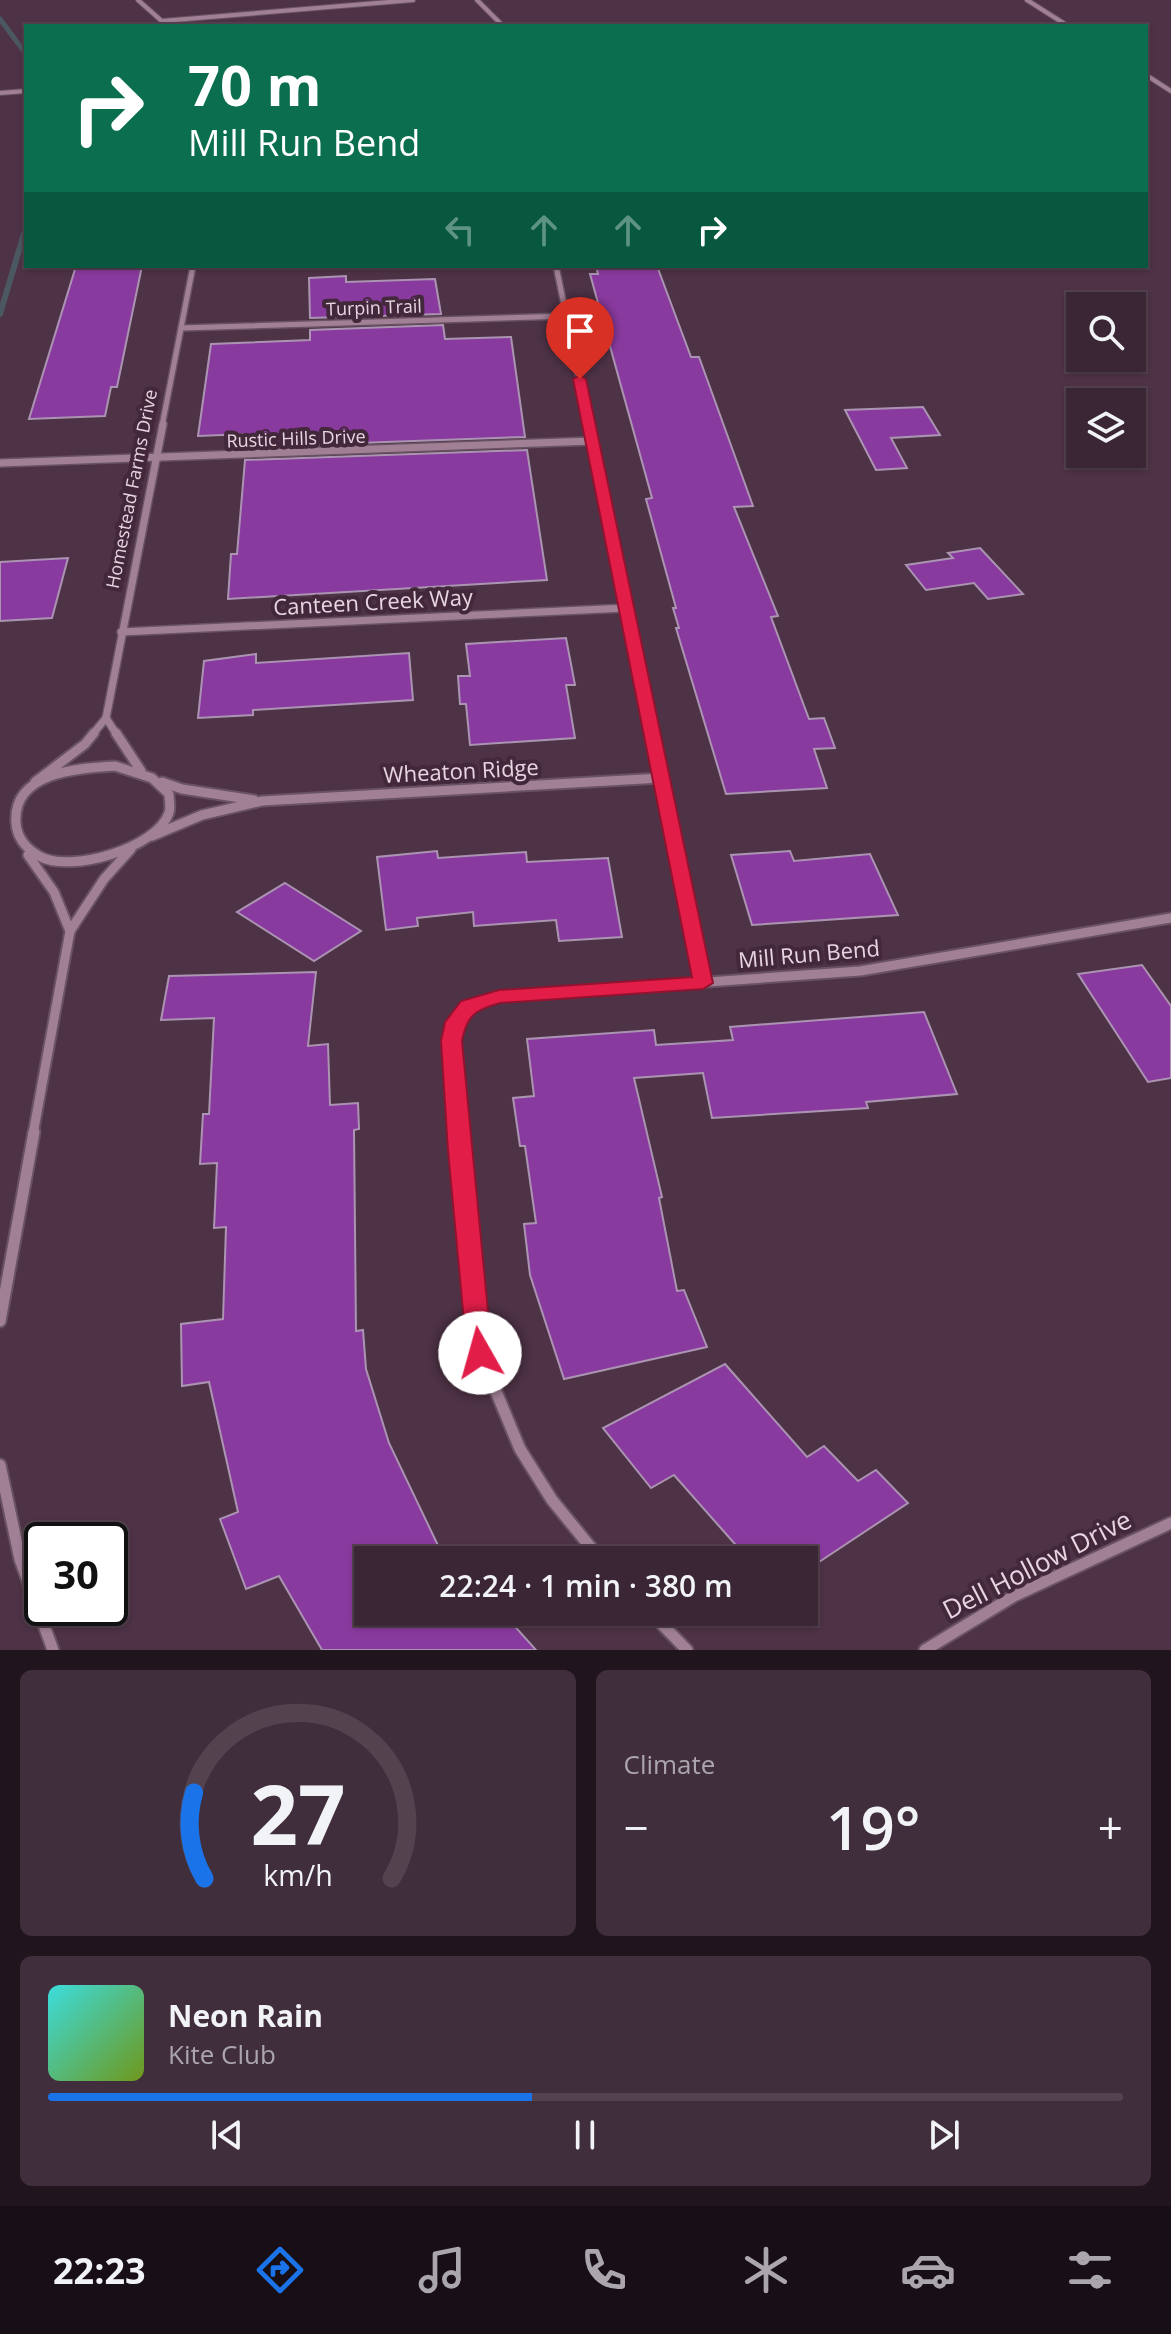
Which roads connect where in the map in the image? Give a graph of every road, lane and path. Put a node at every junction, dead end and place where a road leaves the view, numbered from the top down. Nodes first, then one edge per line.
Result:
1 (138, 0) edge
2 (413, 0) edge
3 (477, 0) edge
4 (1027, 0) edge
5 (162, 21) junction
6 (165, 24) edge
7 (501, 24) edge
8 (1065, 24) edge
9 (1148, 76) edge
10 (24, 91) edge
11 (1171, 91) edge
12 (0, 93) edge
13 (193, 268) edge
14 (556, 268) edge
15 (568, 316) junction
16 (181, 328) junction
17 (592, 441) junction
18 (157, 459) junction
19 (0, 463) edge
20 (626, 608) junction
21 (121, 632) junction
22 (106, 718) junction
23 (142, 771) junction
24 (661, 778) junction
25 (157, 780) junction
26 (35, 782) junction
27 (262, 801) junction
28 (10, 804) dead end
29 (152, 836) junction
30 (9, 843) dead end
31 (131, 849) junction
32 (27, 854) junction
33 (1171, 918) edge
34 (70, 931) junction
35 (703, 983) junction
36 (0, 1321) edge
37 (0, 1465) edge
38 (1171, 1523) edge
39 (590, 1546) edge
40 (664, 1626) edge
41 (53, 1650) edge
42 (687, 1650) edge
43 (925, 1650) edge

1 - 5 street
2 - 5 street
3 - 7 street
4 - 8 street
5 - 6 street
9 - 11 street
10 - 12 street
13 - 16 street, Homestead Farms Drive
14 - 15 street
15 - 16 street, Turpin Trail
15 - 17 street
16 - 18 street, Homestead Farms Drive
17 - 18 street, Rustic Hills Drive
17 - 20 street
18 - 19 street, Rustic Hills Drive
18 - 21 street, Homestead Farms Drive
20 - 21 street, Canteen Creek Way
20 - 24 street
21 - 22 street, Homestead Farms Drive
22 - 23 street
22 - 26 street
23 - 25 street
23 - 26 street
24 - 27 street, Wheaton Ridge
24 - 35 street
25 - 27 street, Wheaton Ridge
25 - 29 street
26 - 28 street
27 - 29 street, Wheaton Ridge
29 - 31 street
30 - 32 street
31 - 32 street
31 - 34 street
32 - 34 street
33 - 35 street, Mill Run Bend
34 - 36 street
35 - 39 street, Mill Run Bend
37 - 41 street
38 - 43 street, Dell Hollow Drive
40 - 42 street

